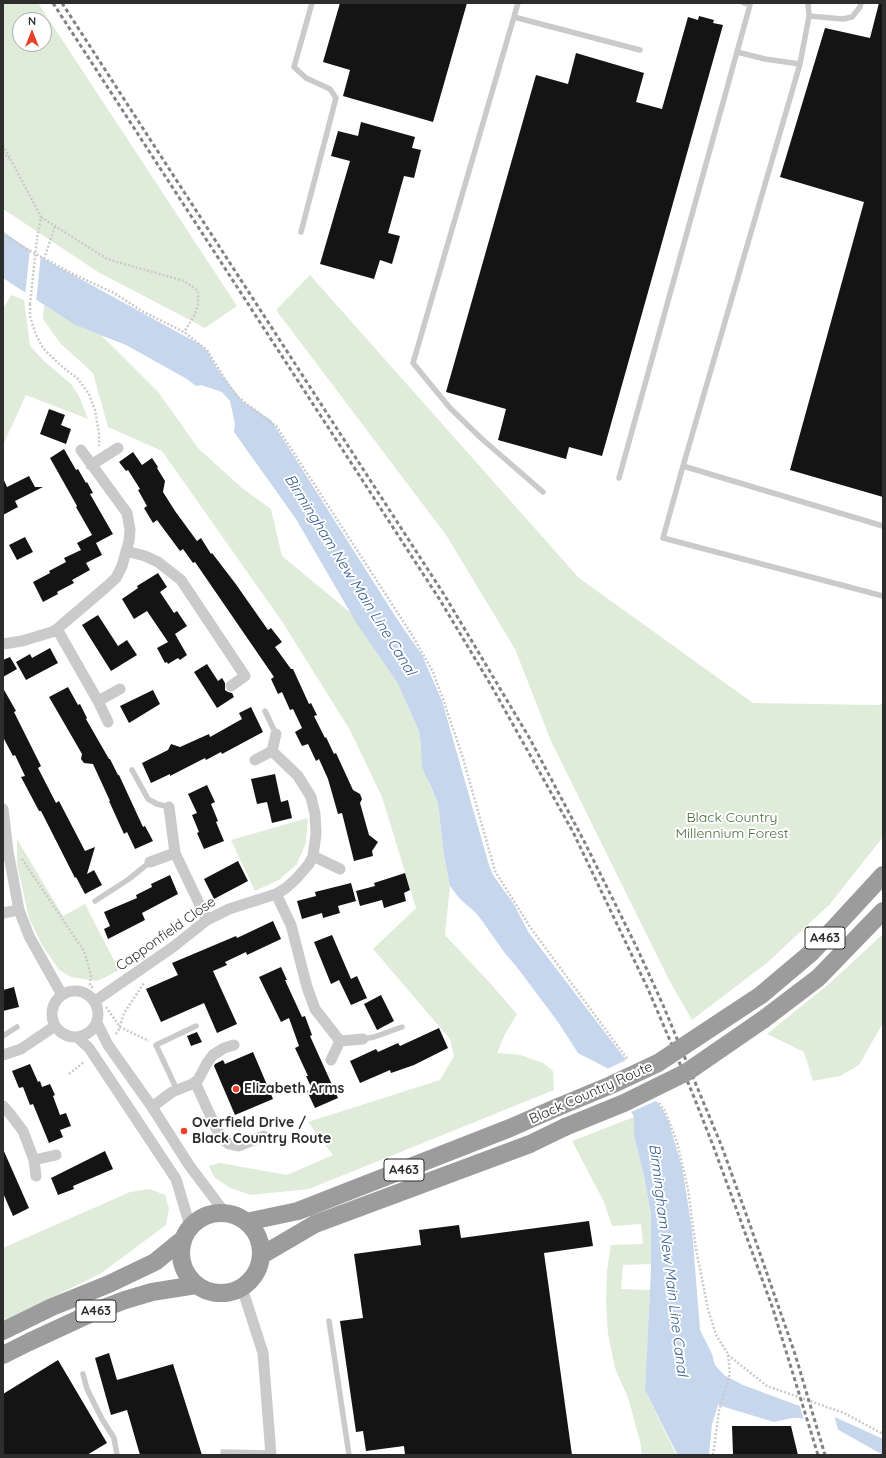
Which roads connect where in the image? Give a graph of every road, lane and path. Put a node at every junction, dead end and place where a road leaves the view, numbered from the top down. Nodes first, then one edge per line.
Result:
1 (312, 3) edge
2 (518, 3) edge
3 (744, 3) edge
4 (808, 3) edge
5 (861, 3) edge
6 (809, 16) junction
7 (514, 17) junction
8 (640, 50) dead end
9 (737, 52) junction
10 (800, 64) junction
11 (3, 145) edge
12 (3, 152) edge
13 (12, 163) junction
14 (41, 217) junction
15 (54, 226) junction
16 (301, 232) dead end
17 (3, 233) edge
18 (44, 259) junction
19 (184, 332) junction
20 (118, 448) dead end
21 (81, 450) dead end
22 (96, 463) junction
23 (683, 466) junction
24 (619, 478) dead end
25 (543, 492) dead end
26 (883, 526) edge
27 (126, 551) junction
28 (883, 596) edge
29 (57, 629) junction
30 (3, 644) edge
31 (231, 686) dead end
32 (120, 689) dead end
33 (98, 701) junction
34 (265, 711) dead end
35 (108, 722) dead end
36 (276, 734) joint
37 (272, 751) junction
38 (255, 760) dead end
39 (132, 770) dead end
40 (169, 807) joint
41 (3, 809) edge
42 (174, 853) junction
43 (19, 854) dead end
44 (312, 856) junction
45 (150, 862) joint
46 (340, 869) dead end
47 (883, 875) edge
48 (276, 894) junction
49 (95, 901) dead end
50 (19, 910) junction
51 (883, 911) edge
52 (3, 913) edge
53 (207, 920) junction
54 (144, 982) dead end
55 (62, 995) junction
56 (97, 1000) junction
57 (97, 1023) junction
58 (55, 1026) junction
59 (120, 1026) junction
60 (196, 1026) dead end
61 (17, 1027) dead end
62 (402, 1027) dead end
63 (3, 1036) edge
64 (77, 1037) junction
65 (363, 1039) joint
66 (340, 1041) junction
67 (108, 1045) junction
68 (156, 1045) junction
69 (234, 1045) dead end
70 (93, 1054) junction
71 (3, 1055) edge
72 (330, 1060) dead end
73 (630, 1062) dead end
74 (69, 1074) dead end
75 (195, 1082) junction
76 (177, 1090) junction
77 (657, 1100) dead end
78 (3, 1106) edge
79 (152, 1107) junction
80 (264, 1136) dead end
81 (56, 1155) dead end
82 (34, 1160) junction
83 (36, 1176) dead end
84 (225, 1213) junction
85 (246, 1222) junction
86 (186, 1233) junction
87 (262, 1255) junction
88 (196, 1285) junction
89 (242, 1288) junction
90 (329, 1321) dead end
91 (3, 1332) edge
92 (728, 1354) junction
93 (3, 1355) edge
94 (83, 1374) dead end
95 (883, 1434) edge
96 (223, 1452) dead end
97 (271, 1454) edge
98 (117, 1455) edge
99 (349, 1455) edge
100 (713, 1455) edge

1 - 16 lane
2 - 7 lane
3 - 9 lane
4 - 6 lane
5 - 6 lane
6 - 10 lane
7 - 8 lane
7 - 25 lane
9 - 10 lane
9 - 24 lane
10 - 23 lane
11 - 13 path
12 - 13 path
13 - 14 path
14 - 15 path
14 - 22 path, bridge
15 - 18 path
15 - 19 path
17 - 18 path
18 - 19 path
19 - 73 path
20 - 22 street
21 - 22 street
22 - 27 street
23 - 26 lane
23 - 28 lane
27 - 29 street
27 - 31 street
29 - 30 street
29 - 33 street
32 - 33 street
33 - 35 street
34 - 36 lane
36 - 37 street
37 - 38 street
37 - 44 street, Capponfield Close
39 - 40 lane
40 - 42 street
41 - 50 street
42 - 45 street
42 - 53 street
43 - 56 path
44 - 46 street
44 - 48 street, Capponfield Close
45 - 49 lane
47 - 85 highway, Black Country Route / A463, bridge
48 - 53 street, Capponfield Close
48 - 66 street
50 - 52 street
50 - 55 street
51 - 87 highway, Black Country Route / A463, bridge
53 - 56 street, Capponfield Close
54 - 59 path
55 - 56 street
55 - 58 street
56 - 57 street
56 - 59 path
57 - 64 street
57 - 67 street
58 - 64 street
58 - 71 street
59 - 67 path
59 - 68 path
60 - 68 lane
61 - 63 lane
62 - 65 lane
64 - 70 street
65 - 66 street
66 - 72 street
67 - 79 street
68 - 76 lane
69 - 75 street
70 - 74 path
70 - 86 street
75 - 76 street
75 - 80 street
76 - 79 street
77 - 92 path
78 - 82 street
79 - 84 street
81 - 82 street
82 - 83 street
84 - 85 highway
84 - 86 highway
85 - 87 highway
86 - 88 highway
86 - 91 highway, A463
87 - 89 highway
88 - 89 highway
88 - 93 highway, A463
89 - 97 street
90 - 99 lane
92 - 95 path
92 - 100 path
94 - 98 lane
96 - 97 lane

